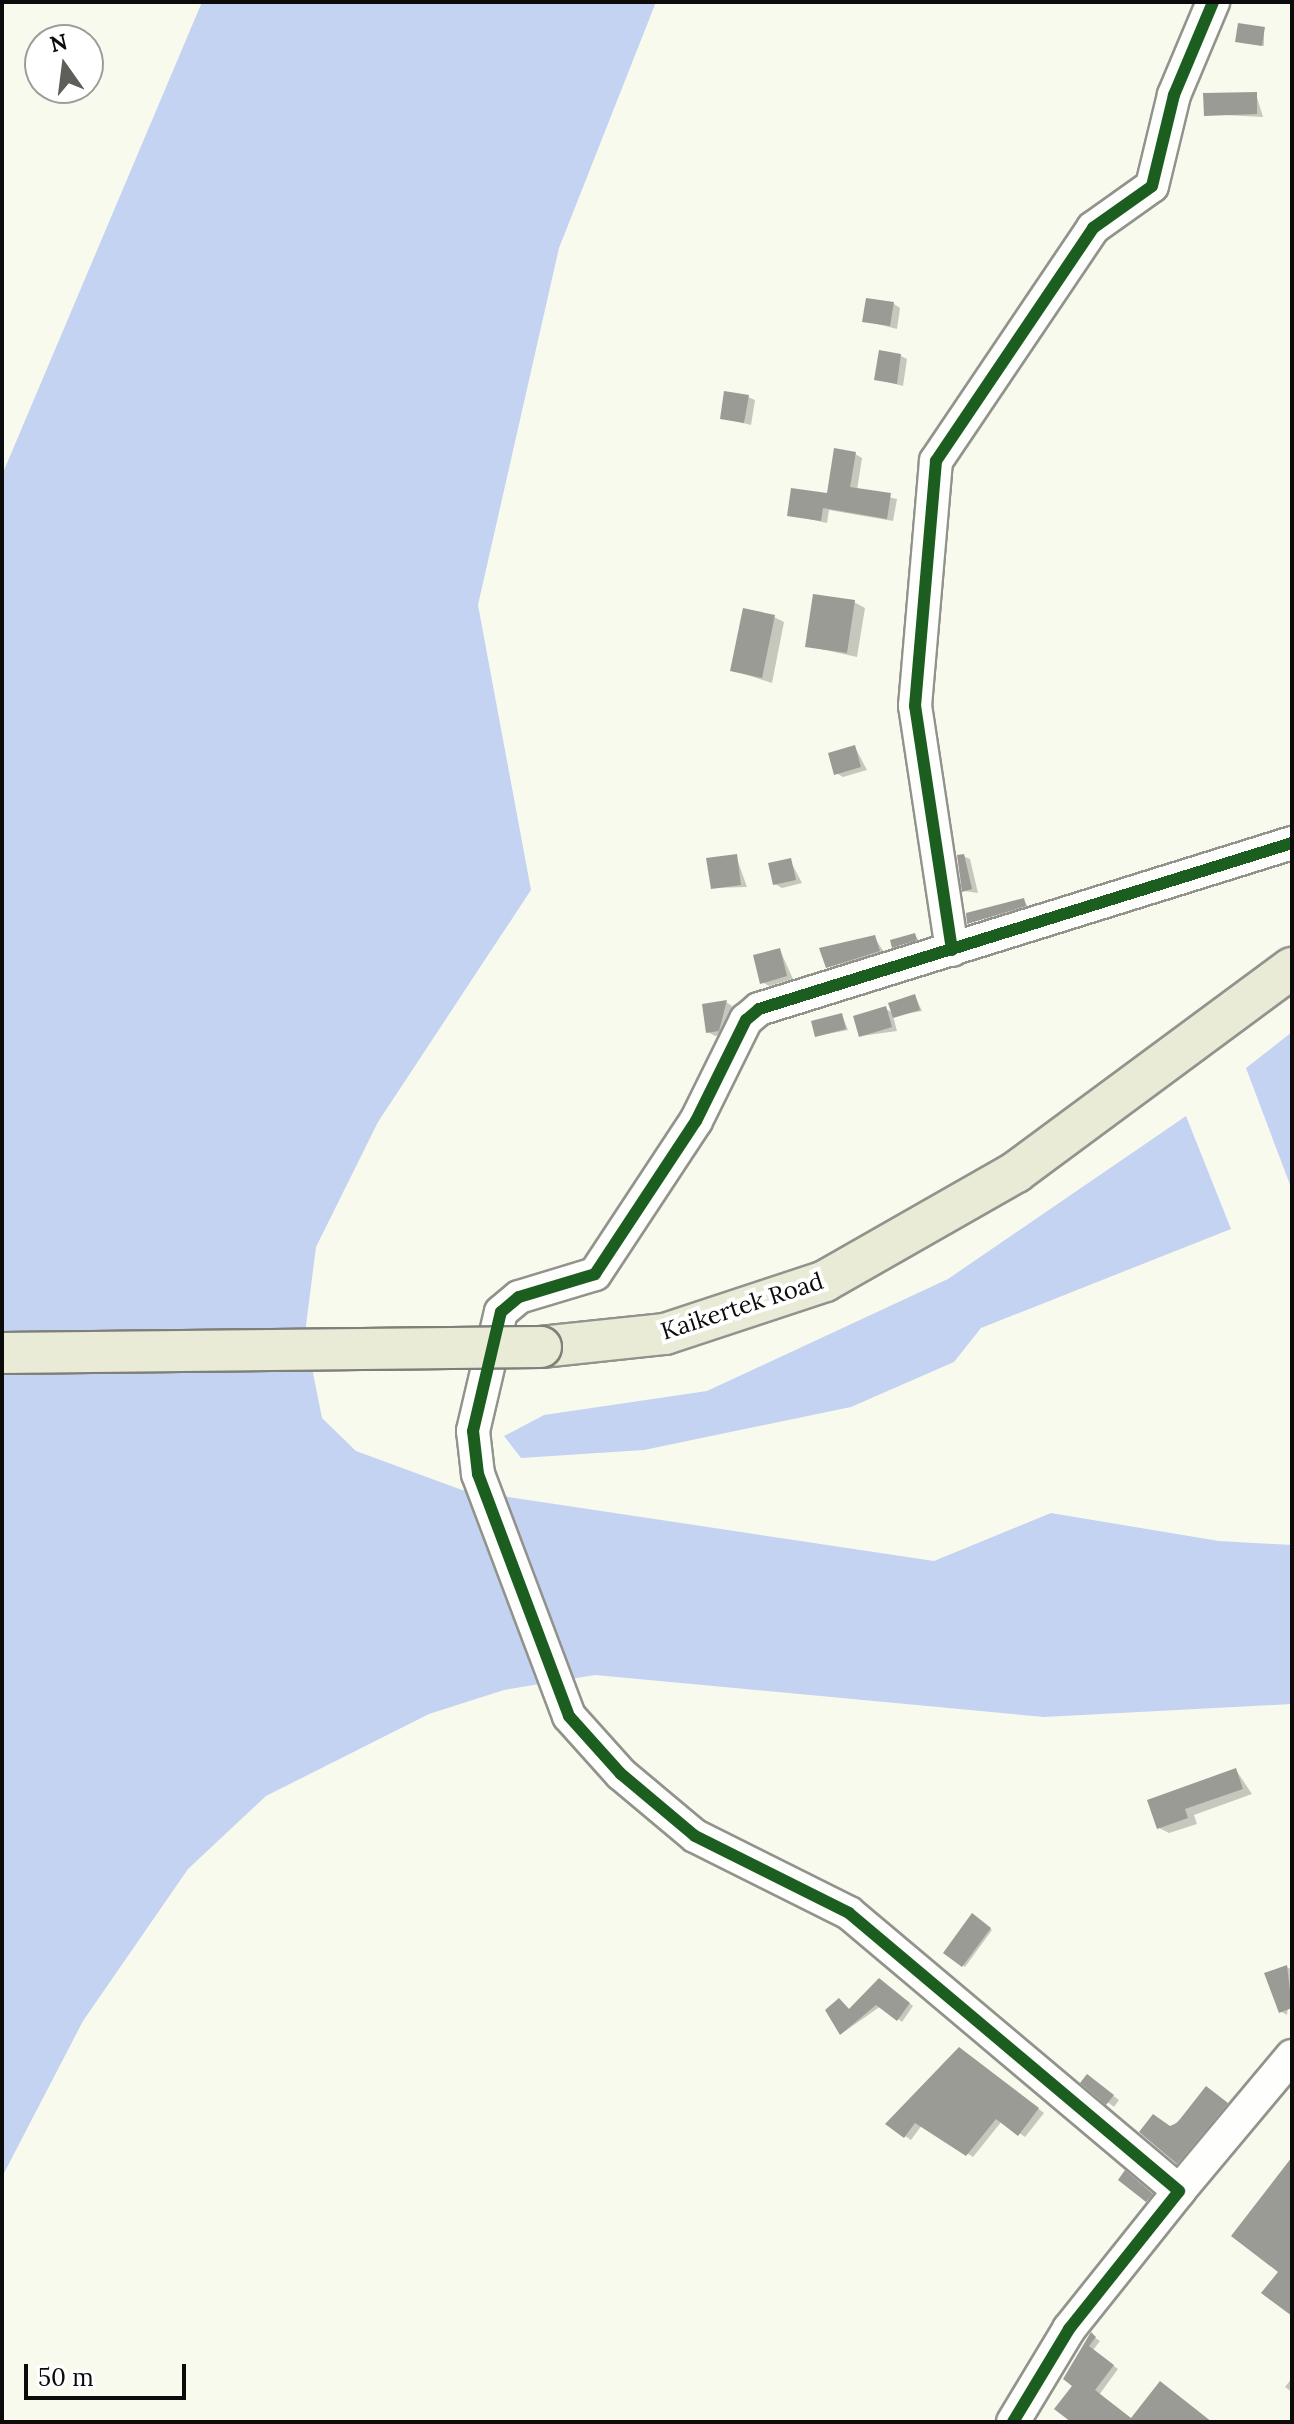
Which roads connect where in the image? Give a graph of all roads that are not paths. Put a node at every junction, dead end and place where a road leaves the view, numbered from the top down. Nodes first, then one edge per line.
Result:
1 (1213, 2) edge
2 (1292, 843) edge
3 (952, 950) junction
4 (1292, 968) edge
5 (2, 1353) edge
6 (1292, 2056) edge
7 (1179, 2191) junction
8 (1013, 2422) edge

1 - 3 street
2 - 3 street
3 - 7 street
4 - 5 main road, Kaikertek Road, bridge
6 - 7 street
7 - 8 street

